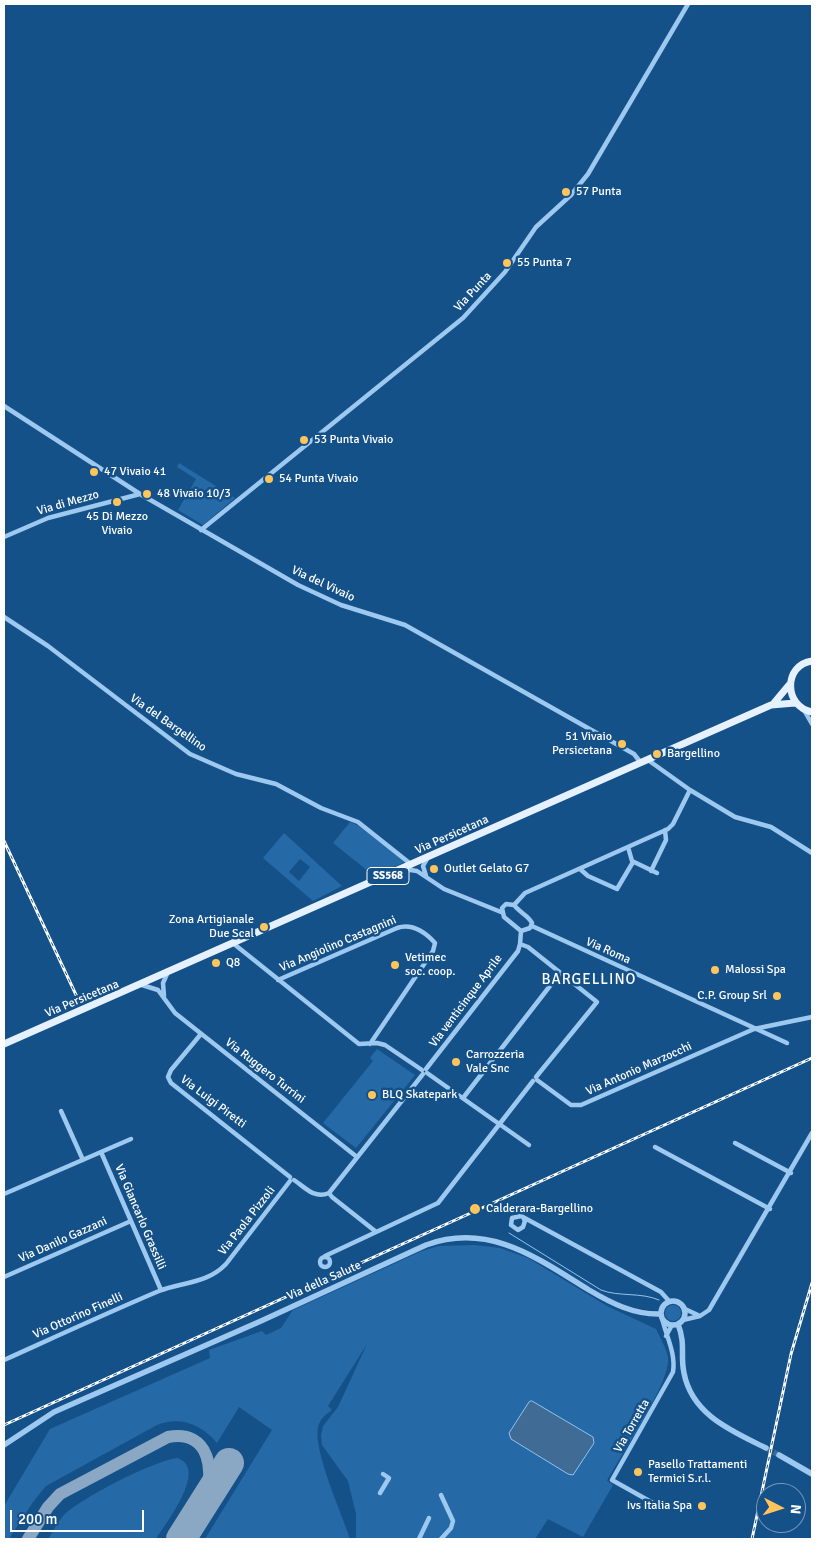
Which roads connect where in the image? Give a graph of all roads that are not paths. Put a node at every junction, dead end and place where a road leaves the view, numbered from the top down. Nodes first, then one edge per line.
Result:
1 (688, 4) edge
2 (4, 406) edge
3 (140, 494) junction
4 (200, 530) junction
5 (4, 537) edge
6 (4, 617) edge
7 (812, 661) edge
8 (790, 685) junction
9 (795, 703) junction
10 (771, 705) junction
11 (804, 710) junction
12 (812, 712) edge
13 (812, 724) edge
14 (645, 761) junction
15 (690, 790) junction
16 (665, 830) junction
17 (628, 847) junction
18 (812, 853) edge
19 (426, 858) junction
20 (633, 862) junction
21 (412, 865) junction
22 (404, 869) junction
23 (580, 869) junction
24 (427, 877) junction
25 (514, 906) junction
26 (501, 912) junction
27 (532, 926) junction
28 (521, 931) junction
29 (234, 944) junction
30 (520, 944) junction
31 (560, 973) junction
32 (167, 974) junction
33 (278, 980) junction
34 (142, 985) junction
35 (165, 998) junction
36 (812, 1017) edge
37 (754, 1029) junction
38 (201, 1034) junction
39 (787, 1043) dead end
40 (4, 1044) edge
41 (370, 1044) junction
42 (424, 1072) junction
43 (536, 1079) junction
44 (463, 1098) junction
45 (61, 1111) dead end
46 (500, 1124) junction
47 (812, 1133) edge
48 (131, 1139) dead end
49 (736, 1144) dead end
50 (529, 1145) dead end
51 (655, 1147) dead end
52 (101, 1152) junction
53 (357, 1157) junction
54 (83, 1160) junction
55 (791, 1173) junction
56 (290, 1179) junction
57 (300, 1184) junction
58 (329, 1193) junction
59 (4, 1194) edge
60 (770, 1209) junction
61 (522, 1217) junction
62 (131, 1221) junction
63 (533, 1223) junction
64 (524, 1225) junction
65 (375, 1232) junction
66 (325, 1256) dead end
67 (4, 1277) edge
68 (161, 1290) junction
69 (669, 1301) junction
70 (685, 1309) junction
71 (661, 1316) junction
72 (700, 1316) junction
73 (678, 1323) junction
74 (666, 1337) junction
75 (4, 1360) edge
76 (4, 1445) edge
77 (766, 1448) tunnel mouth
78 (779, 1455) tunnel mouth
79 (383, 1474) dead end
80 (812, 1474) edge
81 (380, 1493) dead end
82 (441, 1495) dead end
83 (653, 1503) dead end
84 (429, 1518) dead end
85 (419, 1539) edge
86 (441, 1539) edge

1 - 4 street, Via Punta
2 - 3 street, Via del Vivaio
3 - 4 street, Via del Vivaio
3 - 5 street, Via di Mezzo
4 - 14 street, Via del Vivaio
6 - 21 street, Via del Bargellino
7 - 8 main road, SS568
8 - 9 main road
8 - 10 main road, Via Persicetana / SS568
9 - 10 main road, Via Persicetana / SS568
9 - 11 main road
10 - 14 main road, Via Persicetana / SS568
11 - 12 main road
11 - 13 street
14 - 15 street, Via del Vivaio
14 - 19 main road, Via Persicetana / SS568
15 - 16 street
15 - 18 street, Via del Vivaio
16 - 17 street
16 - 20 street
17 - 20 street
17 - 23 street
19 - 21 main road, Via Persicetana / SS568
19 - 24 street
20 - 23 street
21 - 22 main road, Via Persicetana / SS568
22 - 24 street
22 - 29 main road, Via Persicetana / SS568
23 - 25 street
24 - 26 street
25 - 26 street
25 - 27 street
26 - 28 street
27 - 28 street
27 - 37 street, Via Roma
28 - 30 street, Via venticinque Aprile
29 - 32 main road, Via Persicetana / SS568
29 - 33 street, Via Angiolino Castagnini
30 - 31 street
30 - 42 street, Via venticinque Aprile
31 - 43 street
31 - 44 street
32 - 34 main road, Via Persicetana / SS568
32 - 35 street
33 - 41 street, Via Angiolino Castagnini
33 - 41 street, Via Angiolino Castagnini
34 - 35 street, Via Ruggero Turrini
34 - 40 main road, Via Persicetana / SS568
35 - 38 street, Via Ruggero Turrini
36 - 37 street, Via Antonio Marzocchi
37 - 39 street, Via Roma
37 - 43 street, Via Antonio Marzocchi
38 - 53 street, Via Ruggero Turrini
38 - 56 street, Via Luigi Piretti
41 - 42 street
42 - 44 street
42 - 53 street, Via venticinque Aprile
43 - 46 street
44 - 46 street
45 - 54 street
46 - 50 street
46 - 65 street
47 - 55 street
48 - 52 street
49 - 55 street
51 - 60 street
52 - 54 street
52 - 62 street, Via Giancarlo Grassilli
53 - 58 street, Via venticinque Aprile
54 - 59 street
55 - 60 street
56 - 57 street, Via Luigi Piretti
56 - 57 street
56 - 68 street, Via Paola Pizzoli
57 - 58 street, Via Luigi Piretti
58 - 65 street
60 - 72 street
61 - 63 street
61 - 64 street
61 - 64 street
62 - 67 street, Via Danilo Gazzani
62 - 68 street, Via Giancarlo Grassilli
63 - 64 street
63 - 69 street
65 - 66 street
68 - 75 street, Via Ottorino Finelli
69 - 70 street
69 - 71 street
70 - 72 street
70 - 73 street
71 - 73 street, Via della Salute
71 - 74 street, Via Torretta
71 - 76 street, Via della Salute
72 - 73 street
73 - 74 street
73 - 77 street
74 - 83 street, Via Torretta
78 - 80 street
79 - 81 street
82 - 86 street
84 - 85 street

